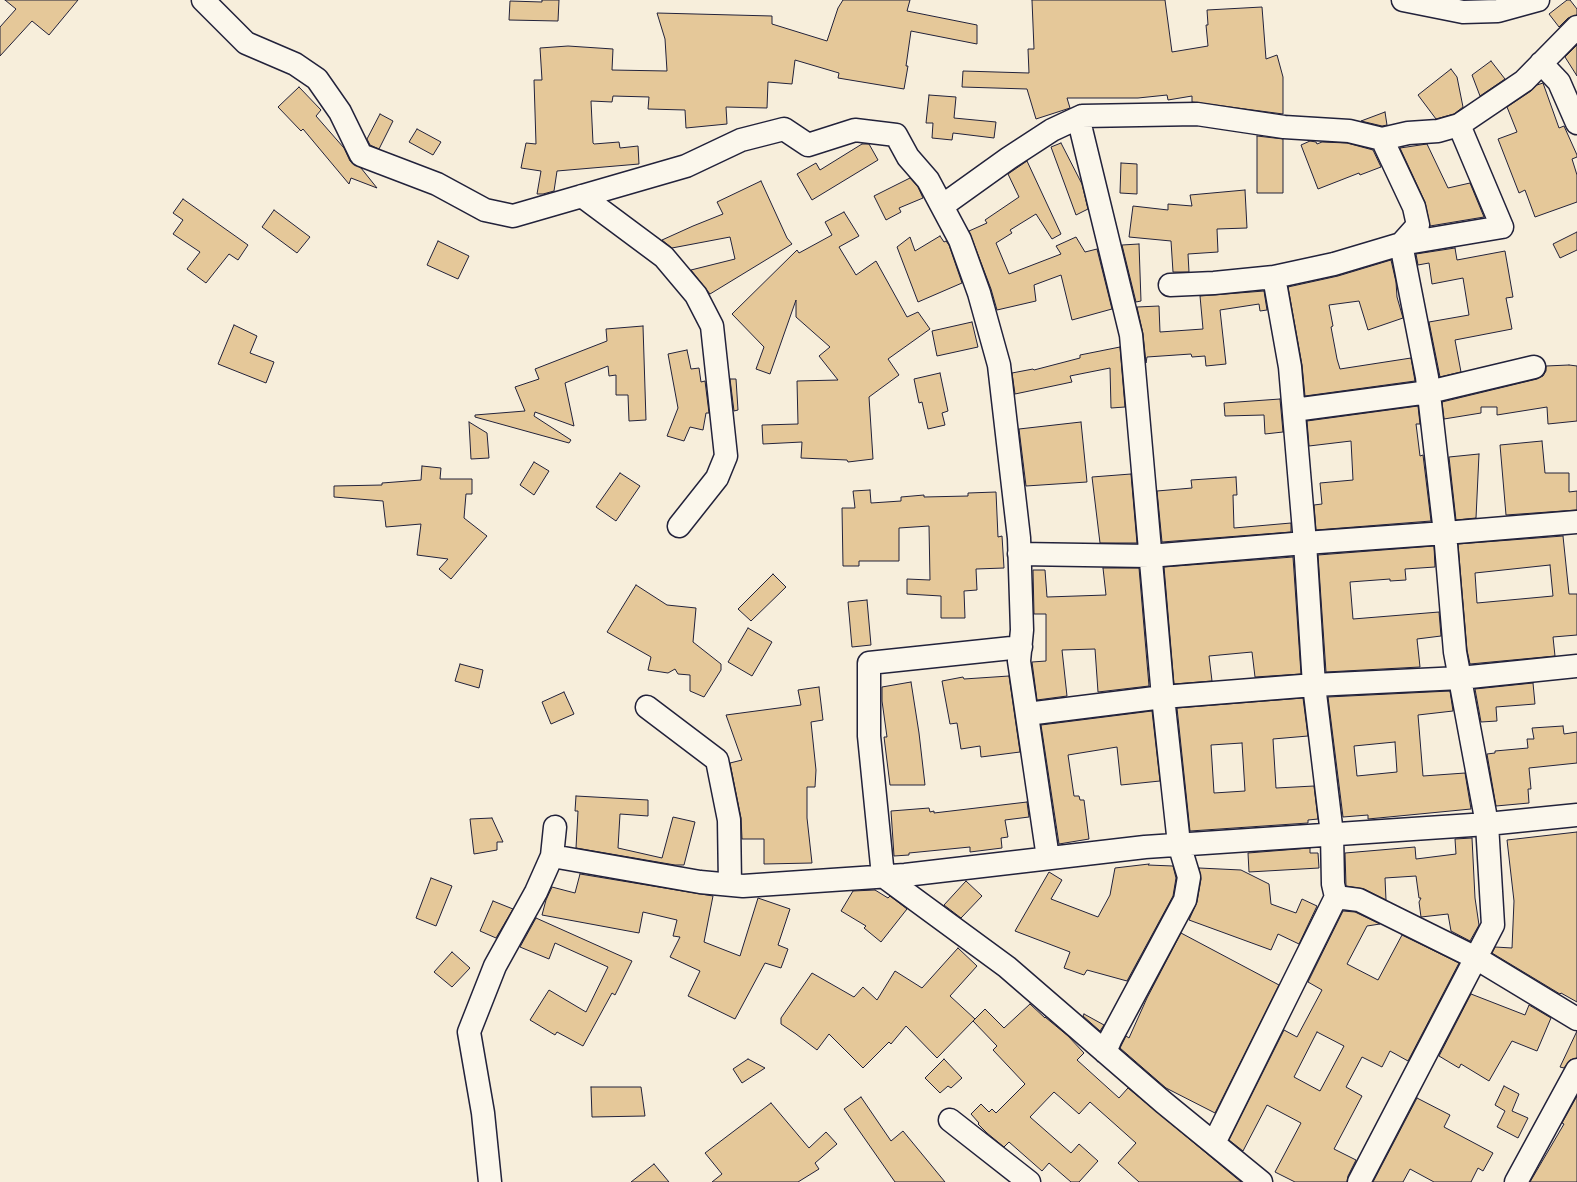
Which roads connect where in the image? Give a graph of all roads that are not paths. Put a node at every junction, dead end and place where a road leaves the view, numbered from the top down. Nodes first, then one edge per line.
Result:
1 (203, 0) edge
2 (1403, 0) edge
3 (1538, 0) edge
4 (1577, 27) edge
5 (1541, 63) junction
6 (1082, 116) junction
7 (1577, 123) edge
8 (1459, 125) junction
9 (1382, 139) junction
10 (582, 196) junction
11 (942, 206) junction
12 (1401, 244) junction
13 (1274, 277) junction
14 (1170, 286) dead end
15 (1534, 367) dead end
16 (1429, 392) junction
17 (1294, 410) junction
18 (1577, 522) edge
19 (679, 526) dead end
20 (1445, 534) junction
21 (1306, 543) junction
22 (1019, 554) junction
23 (1149, 556) junction
24 (1021, 647) junction
25 (1577, 666) edge
26 (1460, 678) junction
27 (1314, 685) junction
28 (1163, 697) junction
29 (647, 707) dead end
30 (1027, 714) junction
31 (1577, 815) edge
32 (1487, 824) junction
33 (555, 827) dead end
34 (1332, 834) junction
35 (1179, 844) junction
36 (552, 856) junction
37 (1048, 858) junction
38 (883, 876) junction
39 (730, 884) junction
40 (1336, 897) junction
41 (1476, 958) junction
42 (1577, 1019) edge
43 (1105, 1052) junction
44 (1577, 1070) edge
45 (950, 1120) dead end
46 (1214, 1143) junction
47 (490, 1182) edge
48 (1029, 1182) edge
49 (1261, 1182) edge
50 (1359, 1182) edge
51 (1516, 1182) edge

1 - 10 street
2 - 3 street
4 - 5 street
5 - 7 street
5 - 8 street
6 - 9 street
6 - 11 street
6 - 23 street
8 - 9 street
8 - 12 street
9 - 12 street
10 - 11 street
10 - 19 street
11 - 22 street
12 - 13 street
12 - 16 street
13 - 14 street
13 - 17 street
15 - 16 street
16 - 17 street
16 - 20 street
17 - 21 street
18 - 20 street
20 - 21 street
20 - 26 street
21 - 23 street
21 - 27 street
22 - 23 street
22 - 24 street
23 - 28 street
24 - 30 street
24 - 38 street
25 - 26 street
26 - 27 street
26 - 32 street
27 - 28 street
27 - 34 street
28 - 30 street
28 - 35 street
29 - 39 street
30 - 37 street
31 - 32 street
32 - 34 street
32 - 41 street
33 - 36 street
34 - 35 street
34 - 40 street
35 - 37 street
35 - 43 street
36 - 39 street
36 - 47 street
37 - 38 street
38 - 39 street
38 - 43 street
40 - 41 street
40 - 46 street
41 - 42 street
41 - 50 street
43 - 46 street
44 - 51 street
45 - 48 street
46 - 49 street

